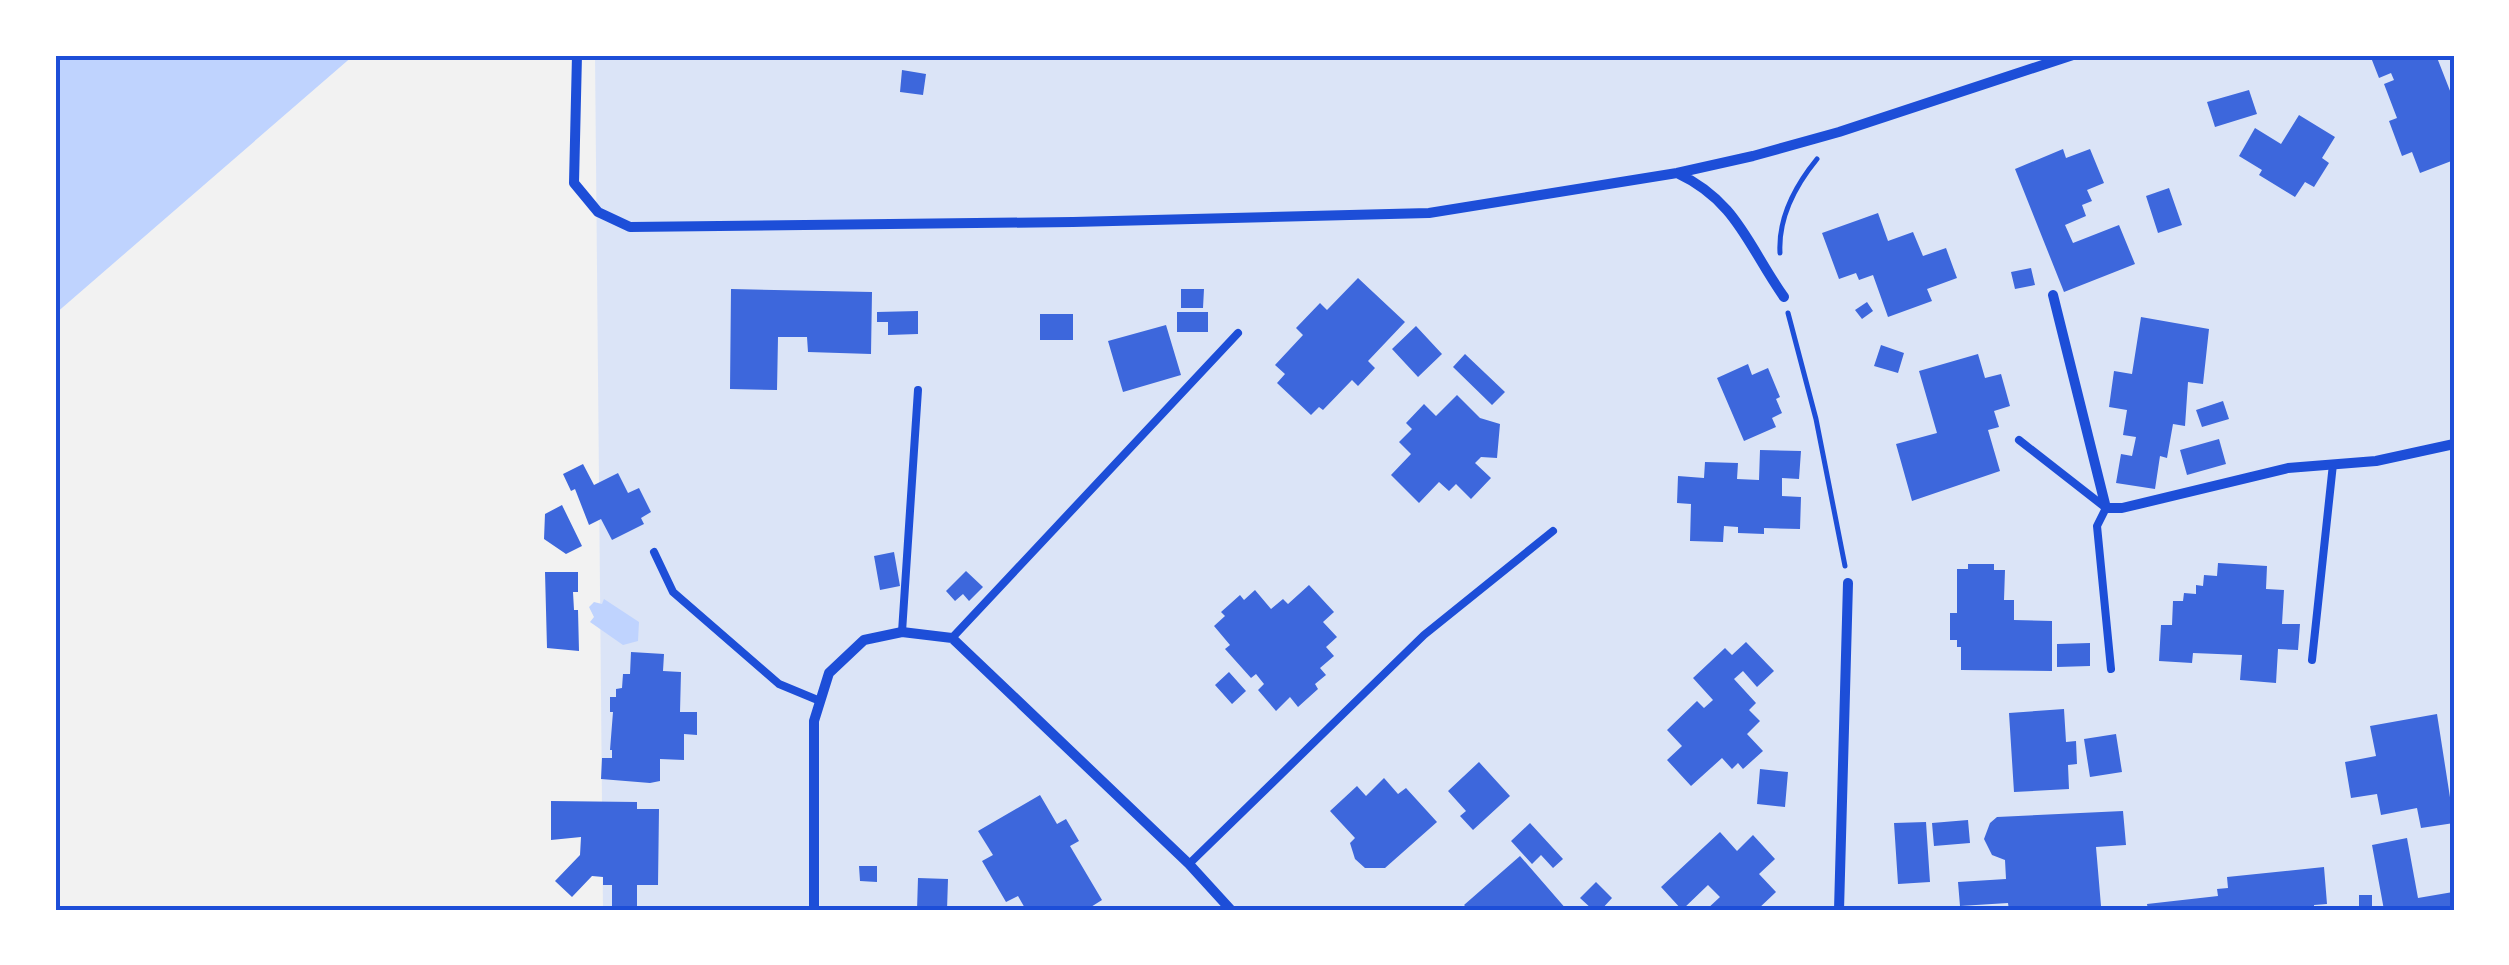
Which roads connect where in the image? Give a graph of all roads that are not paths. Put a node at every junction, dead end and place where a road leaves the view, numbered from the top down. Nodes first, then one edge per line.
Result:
1 (577, 55) edge
2 (2073, 55) edge
3 (1677, 173) junction
4 (2053, 295) dead end
5 (1784, 296) road end
6 (1238, 333) dead end
7 (918, 390) dead end
8 (2019, 440) dead end
9 (2454, 444) edge
10 (2334, 464) junction
11 (2106, 508) junction
12 (1553, 531) dead end
13 (654, 552) dead end
14 (1848, 583) road end
15 (902, 632) junction
16 (952, 638) junction
17 (2312, 660) dead end
18 (2111, 669) dead end
19 (820, 701) junction
20 (1189, 864) junction
21 (814, 910) edge
22 (1231, 910) edge
23 (1839, 910) edge

1 - 3 street
2 - 3 street
3 - 5 street
4 - 11 street
6 - 16 lane
7 - 15 lane
8 - 11 lane
9 - 10 street
10 - 11 street
10 - 17 lane
11 - 18 lane
12 - 20 lane
13 - 19 lane
14 - 23 street
15 - 16 street
15 - 19 street
16 - 20 street
19 - 21 street
20 - 22 street

